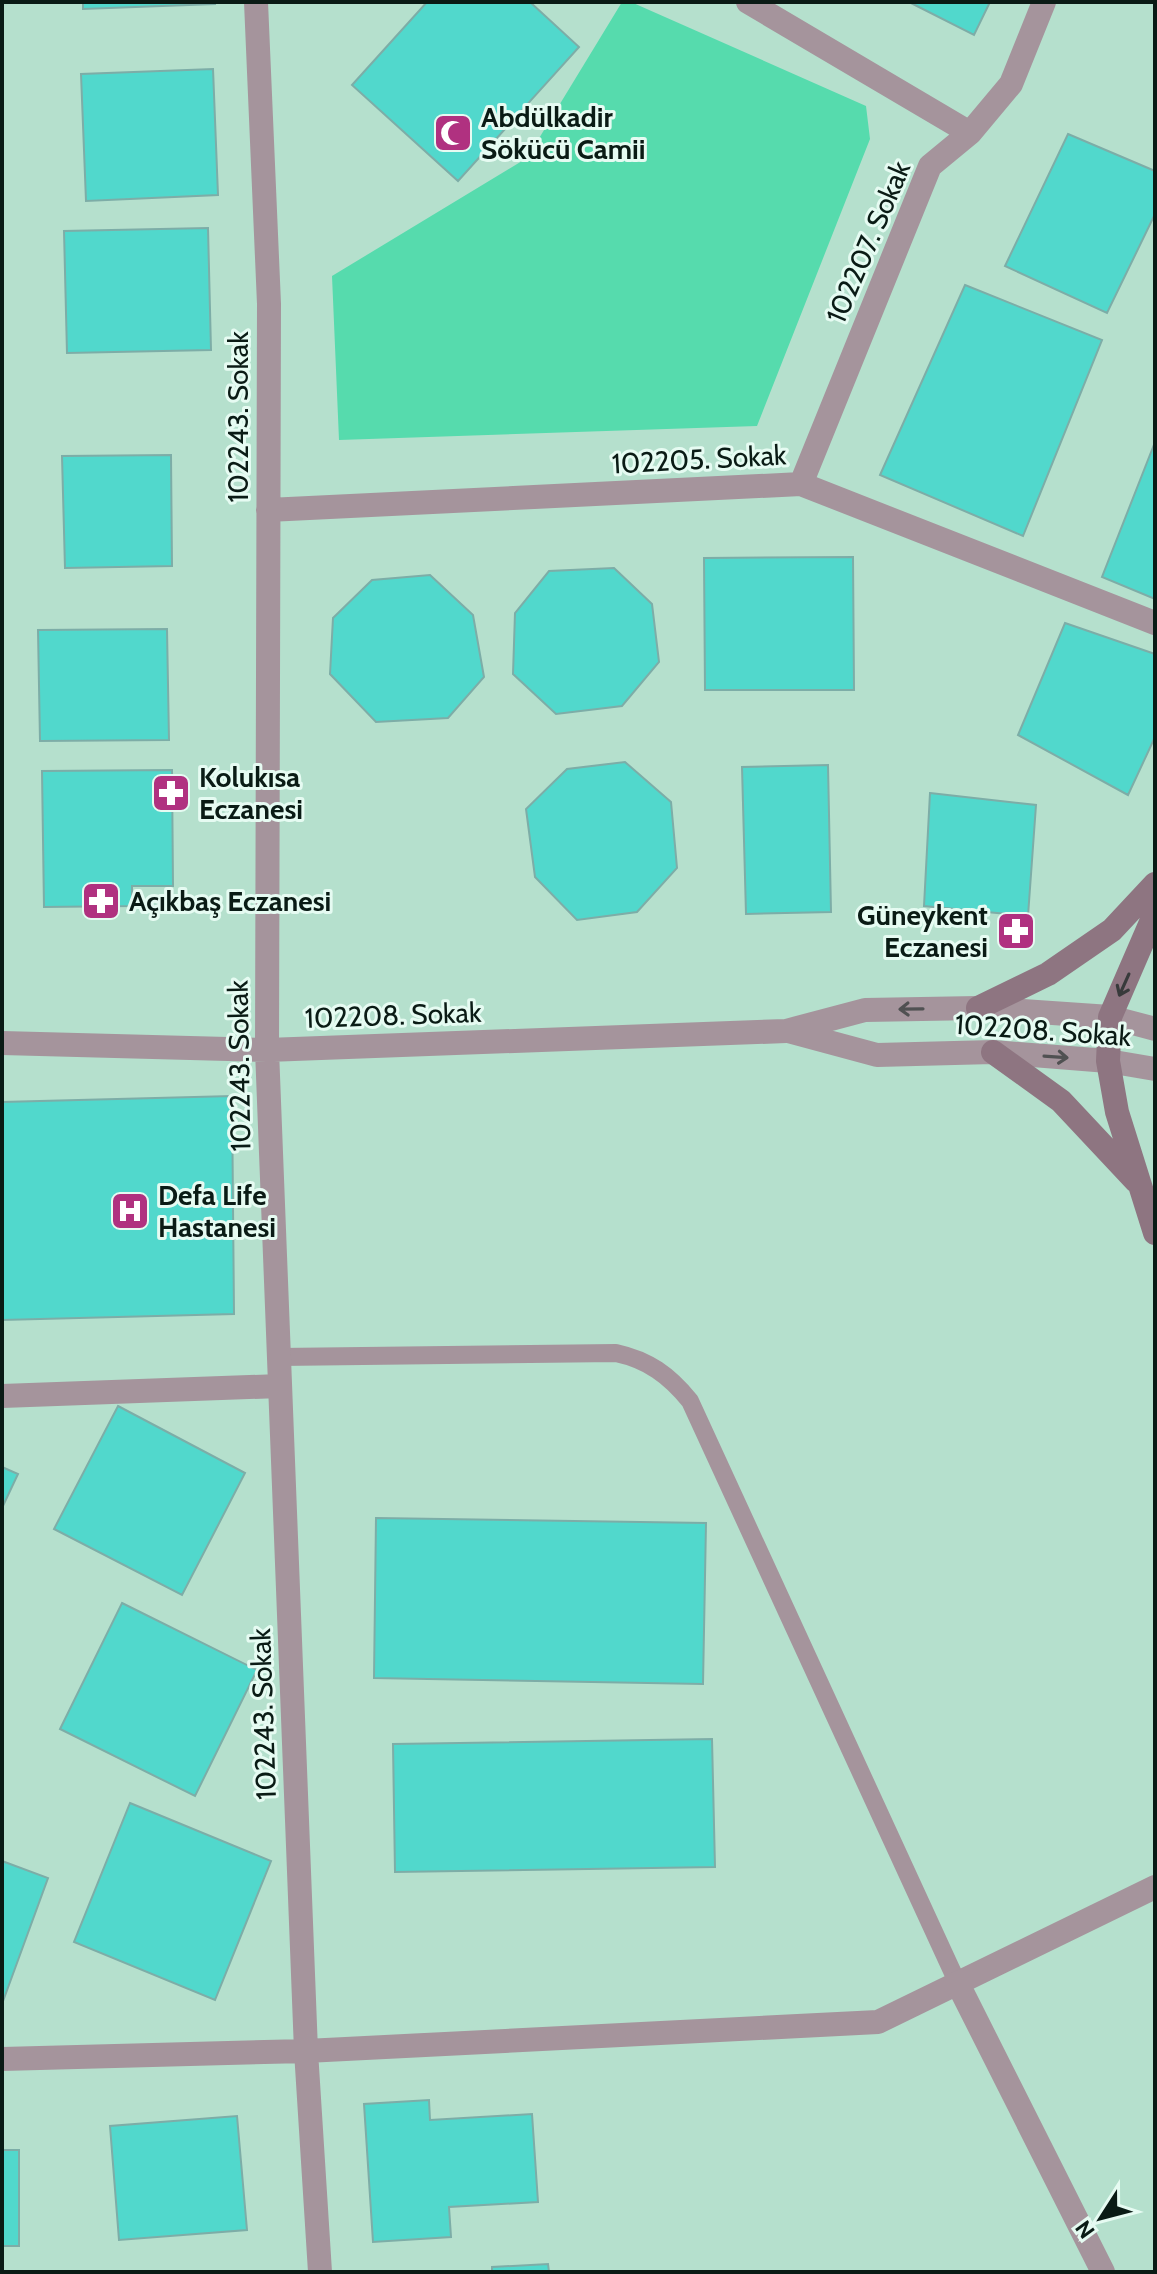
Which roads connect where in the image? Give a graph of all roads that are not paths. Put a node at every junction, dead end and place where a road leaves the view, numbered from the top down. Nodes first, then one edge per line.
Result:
1 (256, 2) edge
2 (748, 2) edge
3 (1044, 2) edge
4 (970, 133) junction
5 (801, 484) junction
6 (268, 510) junction
7 (1155, 623) edge
8 (1155, 884) edge
9 (1155, 913) edge
10 (978, 1008) junction
11 (1110, 1017) junction
12 (1155, 1029) edge
13 (786, 1031) junction
14 (2, 1043) edge
15 (267, 1050) junction
16 (993, 1052) junction
17 (1108, 1061) junction
18 (1155, 1069) edge
19 (1140, 1186) junction
20 (1155, 1233) edge
21 (279, 1357) junction
22 (280, 1386) junction
23 (2, 1396) edge
24 (1155, 1887) edge
25 (958, 1984) junction
26 (306, 2051) junction
27 (2, 2059) edge
28 (320, 2272) edge
29 (1103, 2272) edge

1 - 6 street, 102243. Sokak
2 - 4 street
3 - 4 street, 102207. Sokak
4 - 5 street, 102207. Sokak
5 - 6 street, 102205. Sokak
5 - 7 street, 102205. Sokak
6 - 15 street, 102243. Sokak
8 - 10 street
9 -> 11 street
10 - 11 street, 102208. Sokak
10 -> 13 street, 102208. Sokak
11 - 12 street, 102208. Sokak
11 - 17 street
13 - 15 street, 102208. Sokak
13 - 16 street, 102208. Sokak
14 - 15 street, 102208. Sokak
15 - 21 street, 102243. Sokak
16 -> 17 street, 102208. Sokak
16 - 19 street
17 - 18 street, 102208. Sokak
17 - 19 street
19 - 20 street
21 - 22 street, 102243. Sokak
21 - 25 lane
22 - 23 street
22 - 26 street, 102243. Sokak
24 - 25 street
25 - 26 street
25 - 29 street
26 - 27 street
26 - 28 street, 102243. Sokak

